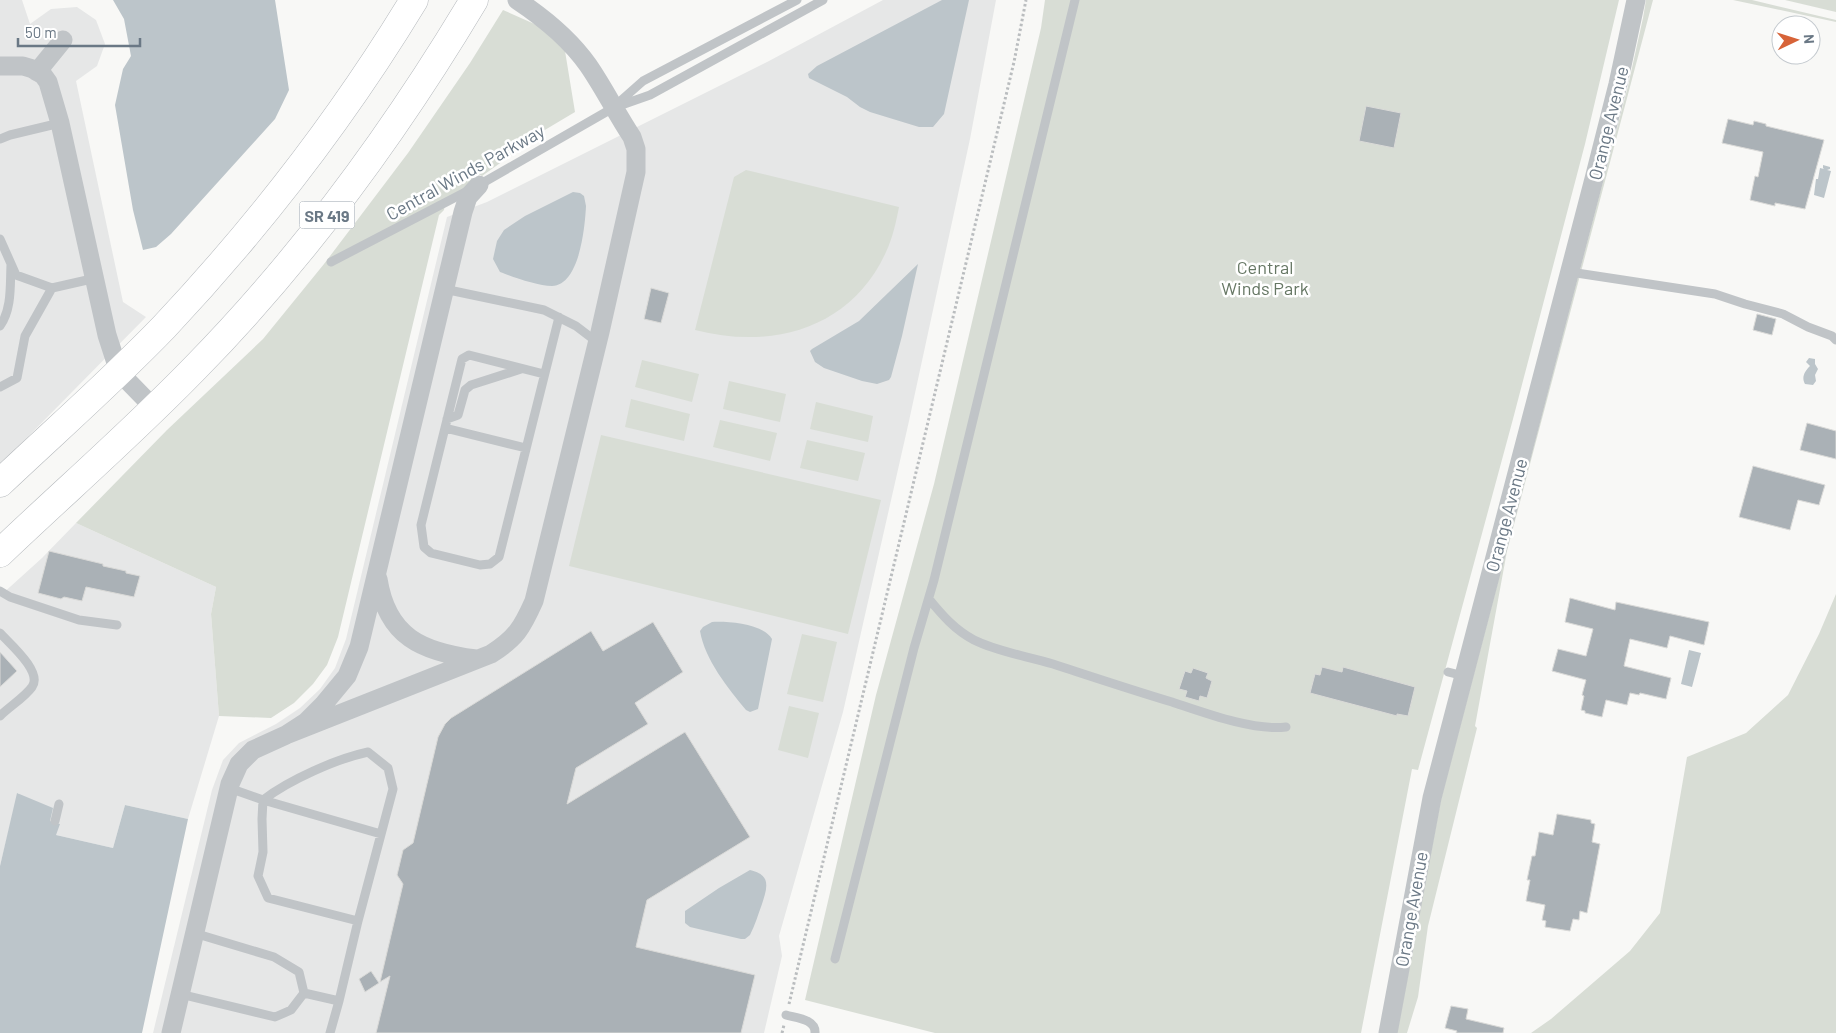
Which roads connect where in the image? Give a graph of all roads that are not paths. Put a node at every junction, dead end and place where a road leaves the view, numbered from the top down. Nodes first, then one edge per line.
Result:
1 (414, 0) edge
2 (474, 0) edge
3 (517, 0) edge
4 (797, 0) edge
5 (824, 0) edge
6 (1075, 0) edge
7 (1636, 0) edge
8 (63, 40) dead end
9 (0, 66) edge
10 (38, 72) junction
11 (613, 108) junction
12 (60, 123) junction
13 (0, 140) edge
14 (479, 185) junction
15 (0, 239) edge
16 (331, 262) dead end
17 (11, 263) junction
18 (1570, 272) junction
19 (96, 278) junction
20 (52, 288) junction
21 (444, 289) junction
22 (559, 318) junction
23 (0, 326) edge
24 (1836, 340) edge
25 (597, 342) junction
26 (522, 368) junction
27 (119, 372) junction
28 (544, 374) junction
29 (0, 387) edge
30 (154, 408) junction
31 (446, 424) junction
32 (526, 448) junction
33 (0, 483) edge
34 (0, 553) edge
35 (377, 573) junction
36 (0, 591) edge
37 (929, 599) junction
38 (116, 625) dead end
39 (0, 633) edge
40 (479, 659) junction
41 (0, 716) edge
42 (1286, 728) dead end
43 (286, 735) junction
44 (229, 788) junction
45 (263, 800) junction
46 (59, 804) dead end
47 (55, 820) dead end
48 (381, 834) junction
49 (358, 921) junction
50 (194, 934) junction
51 (835, 959) dead end
52 (304, 993) junction
53 (180, 994) junction
54 (339, 1001) junction
55 (786, 1015) road end
56 (171, 1033) edge
57 (330, 1033) edge
58 (815, 1033) edge
59 (1388, 1033) edge

1 - 27 main road, SR 419
2 - 30 main road, SR 419
3 - 11 street
4 - 11 lane, Central Winds Parkway
5 - 11 lane, Central Winds Parkway
6 - 37 lane
7 - 18 street, Orange Avenue
8 - 10 street
9 - 10 street
10 - 12 street
11 - 14 lane, Central Winds Parkway
11 - 25 street
12 - 13 lane
12 - 19 street
14 - 16 lane, Central Winds Parkway
14 - 21 street
15 - 17 lane
17 - 20 lane
17 - 23 lane
18 - 24 lane
18 - 59 street, Orange Avenue
19 - 20 lane
19 - 27 street
20 - 29 lane
21 - 22 lane
21 - 35 street
22 - 25 lane
22 - 28 lane
25 - 40 street
26 - 28 lane
26 - 31 lane
26 - 31 lane
27 - 30 street
27 - 33 main road, SR 419
28 - 32 lane
30 - 34 main road, SR 419
31 - 32 lane
31 - 32 lane
35 - 40 street
35 - 43 street
36 - 38 lane
37 - 42 lane
37 - 51 lane
39 - 41 lane
40 - 43 street
43 - 44 street
44 - 45 lane
44 - 50 street
45 - 48 lane
45 - 48 lane
45 - 49 lane
46 - 47 lane
48 - 49 lane
49 - 54 lane
50 - 52 lane
50 - 53 street
52 - 53 lane
52 - 54 lane
53 - 56 street
54 - 57 lane
55 - 58 lane

